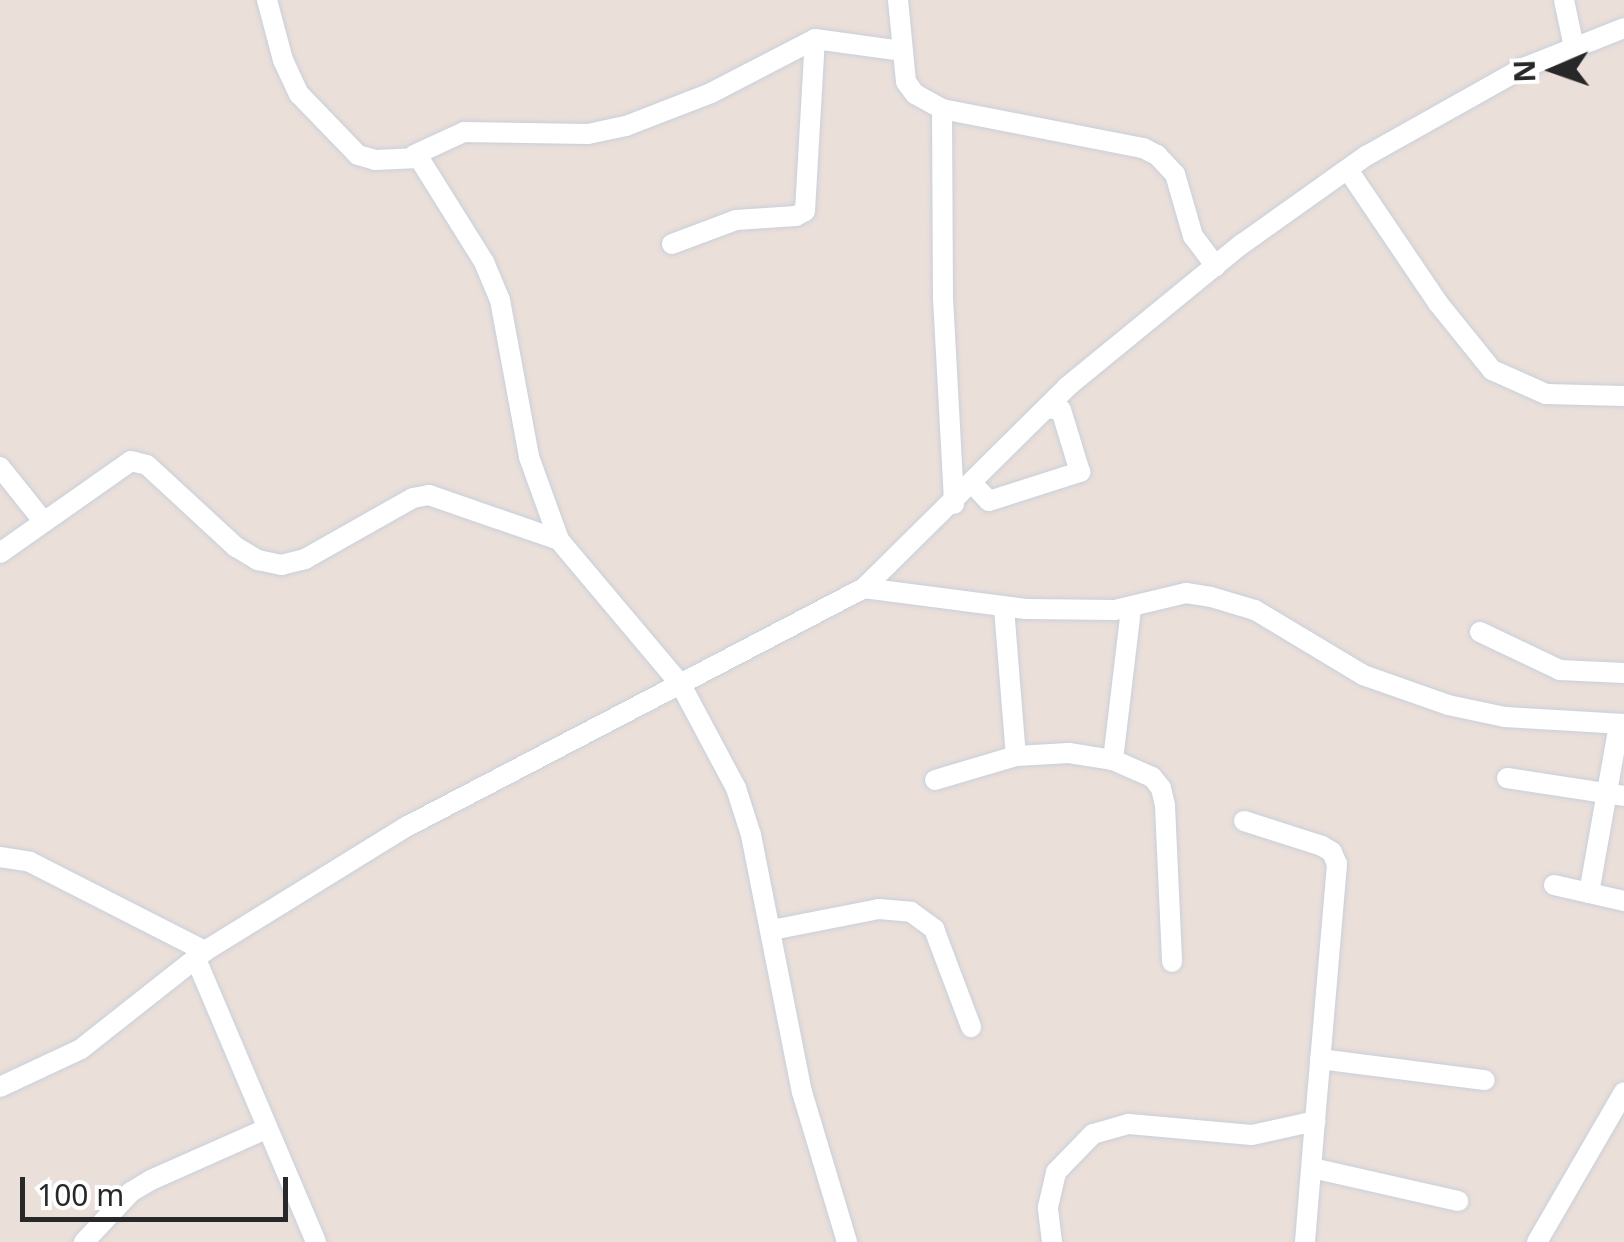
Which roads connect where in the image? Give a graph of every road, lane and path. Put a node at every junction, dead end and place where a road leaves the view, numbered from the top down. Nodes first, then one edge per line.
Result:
1 (267, 0) edge
2 (898, 0) edge
3 (1564, 0) edge
4 (1624, 28) edge
5 (816, 39) junction
6 (1574, 47) junction
7 (901, 51) junction
8 (942, 110) junction
9 (414, 155) junction
10 (1348, 170) junction
11 (672, 244) dead end
12 (1216, 266) junction
13 (1624, 396) edge
14 (1047, 408) junction
15 (0, 467) edge
16 (973, 484) junction
17 (954, 504) junction
18 (44, 522) junction
19 (559, 540) junction
20 (0, 552) edge
21 (864, 588) junction
22 (1004, 608) junction
23 (1130, 608) junction
24 (1480, 632) dead end
25 (1624, 673) edge
26 (681, 685) junction
27 (1622, 724) edge
28 (1016, 756) junction
29 (1113, 760) junction
30 (1507, 778) dead end
31 (935, 780) dead end
32 (1617, 795) edge
33 (1244, 822) dead end
34 (4, 856) edge
35 (1554, 885) dead end
36 (1589, 893) junction
37 (1624, 901) edge
38 (772, 930) junction
39 (201, 955) junction
40 (1172, 962) dead end
41 (971, 1026) dead end
42 (1320, 1059) junction
43 (1486, 1080) dead end
44 (0, 1088) edge
45 (1624, 1092) edge
46 (1315, 1122) junction
47 (266, 1128) junction
48 (1312, 1168) junction
49 (1458, 1201) dead end
50 (84, 1242) edge
51 (316, 1242) edge
52 (847, 1242) edge
53 (1052, 1242) edge
54 (1305, 1242) edge
55 (1538, 1242) edge

1 - 9 street
2 - 7 street
3 - 6 street
4 - 6 street
5 - 7 street
5 - 9 street
5 - 11 street
6 - 10 street
7 - 8 street
8 - 12 street
8 - 17 street
9 - 19 street
10 - 12 street
10 - 13 street
12 - 14 street
14 - 16 street
14 - 16 street
15 - 18 street
16 - 17 street
17 - 21 street
18 - 19 street
18 - 20 street
19 - 26 street
21 - 22 street
21 - 26 street
22 - 23 street
22 - 28 street
23 - 27 street
23 - 29 street
24 - 25 street
26 - 38 street
26 - 39 street
27 - 32 street
28 - 29 street
28 - 31 street
29 - 40 street
30 - 32 street
32 - 36 street
33 - 42 street
34 - 39 street
35 - 36 street
36 - 37 street
38 - 41 street
38 - 52 street
39 - 44 street
39 - 47 street
42 - 43 street
42 - 46 street
45 - 55 street
46 - 48 street
46 - 53 street
47 - 50 street
47 - 51 street
48 - 49 street
48 - 54 street

